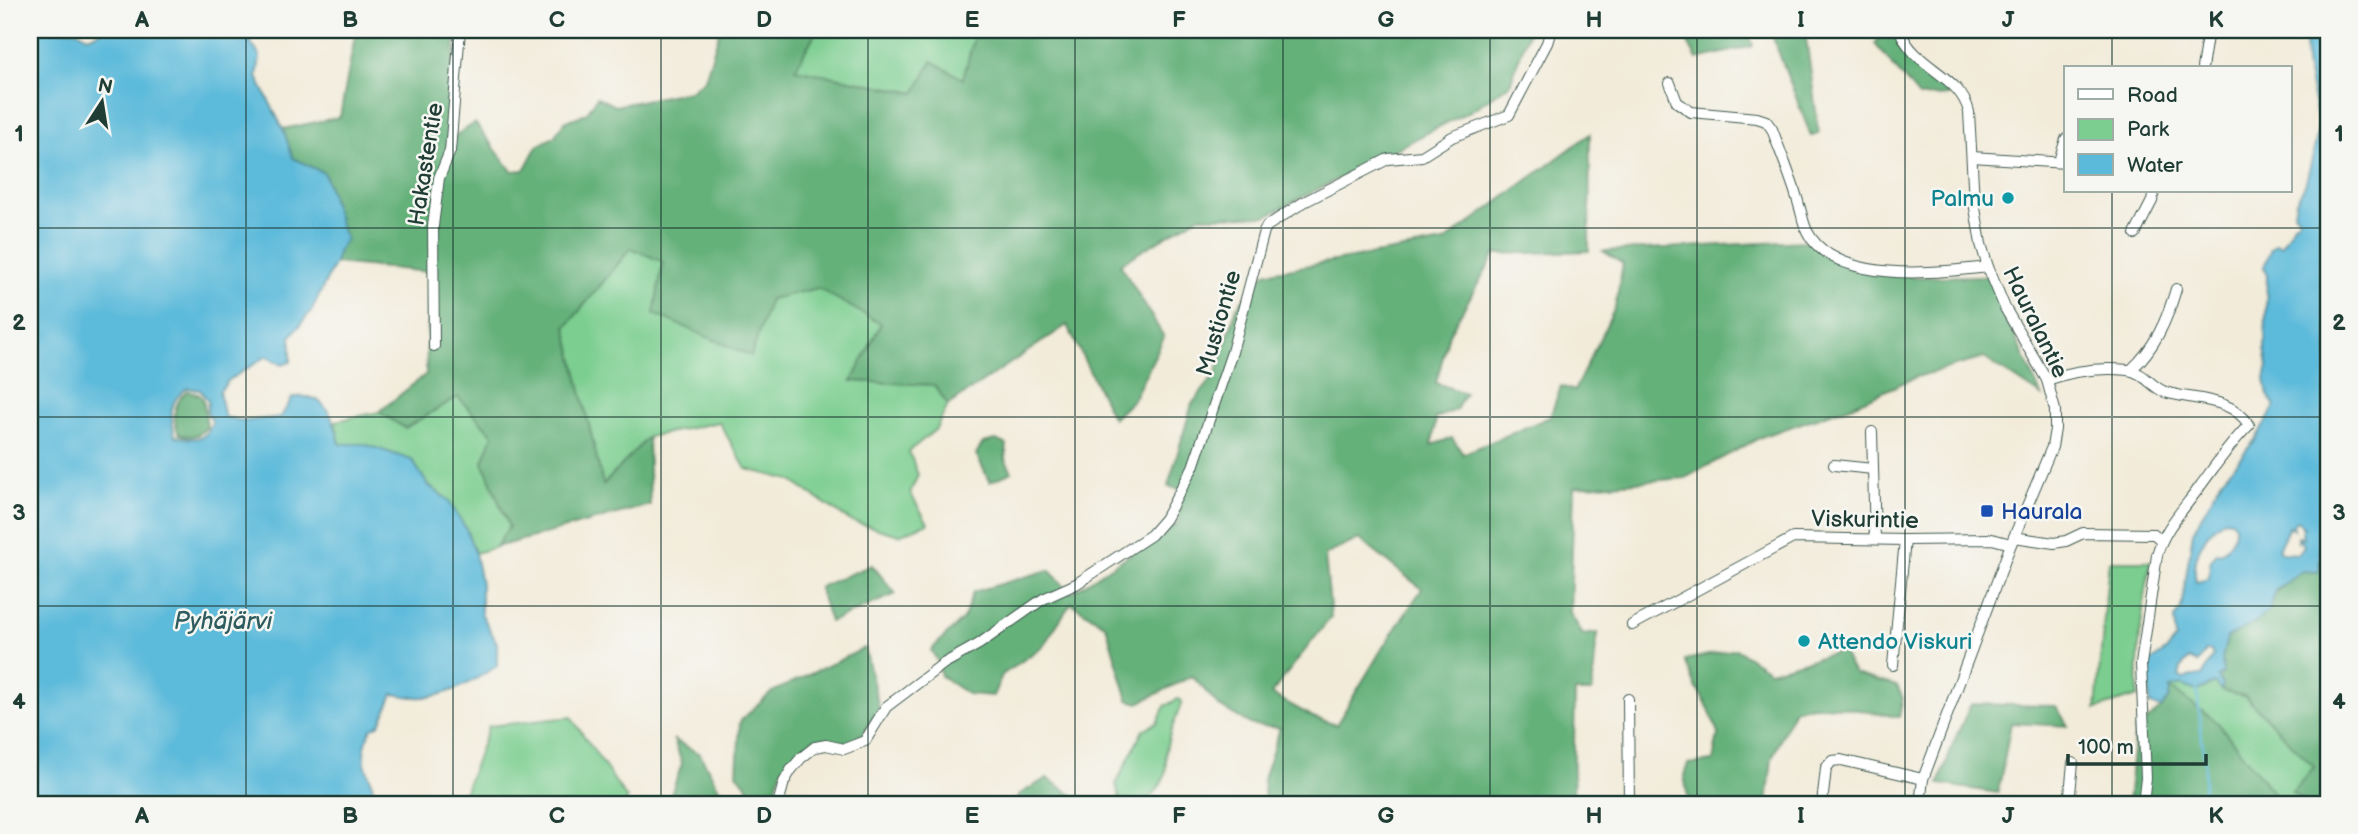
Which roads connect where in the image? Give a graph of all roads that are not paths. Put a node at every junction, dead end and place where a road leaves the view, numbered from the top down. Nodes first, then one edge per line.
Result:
1 (460, 30) edge
2 (1551, 30) edge
3 (1900, 30) edge
4 (2208, 30) edge
5 (2202, 66) edge
6 (1671, 83) dead end
7 (1972, 157) junction
8 (2062, 162) edge
9 (2154, 192) edge
10 (2136, 234) dead end
11 (1988, 267) junction
12 (2176, 289) dead end
13 (434, 346) dead end
14 (2131, 370) junction
15 (2047, 380) junction
16 (1872, 432) dead end
17 (1834, 465) dead end
18 (1873, 469) junction
19 (1875, 538) junction
20 (1905, 540) junction
21 (2013, 540) junction
22 (2161, 540) junction
23 (1632, 625) dead end
24 (1893, 665) dead end
25 (1628, 699) dead end
26 (2073, 763) dead end
27 (1923, 779) junction
28 (778, 804) edge
29 (1629, 804) edge
30 (1822, 804) edge
31 (1920, 804) edge
32 (2069, 804) edge
33 (2143, 804) edge

1 - 13 street, Hakastentie
2 - 28 street, Mustiontie
3 - 7 street, Hauralantie
4 - 5 street
6 - 11 street
7 - 8 street
7 - 11 street, Hauralantie
9 - 10 street
11 - 15 street, Hauralantie
12 - 14 street
14 - 15 street
14 - 22 street
15 - 21 street, Hauralantie
16 - 18 street
17 - 18 street
18 - 19 street
19 - 20 street, Viskurintie
19 - 23 street, Viskurintie
20 - 21 street, Viskurintie
20 - 24 street
21 - 22 street, Viskurintie
21 - 27 street, Hauralantie
22 - 33 street
25 - 29 street
26 - 32 street
27 - 30 street
27 - 31 street, Hauralantie

